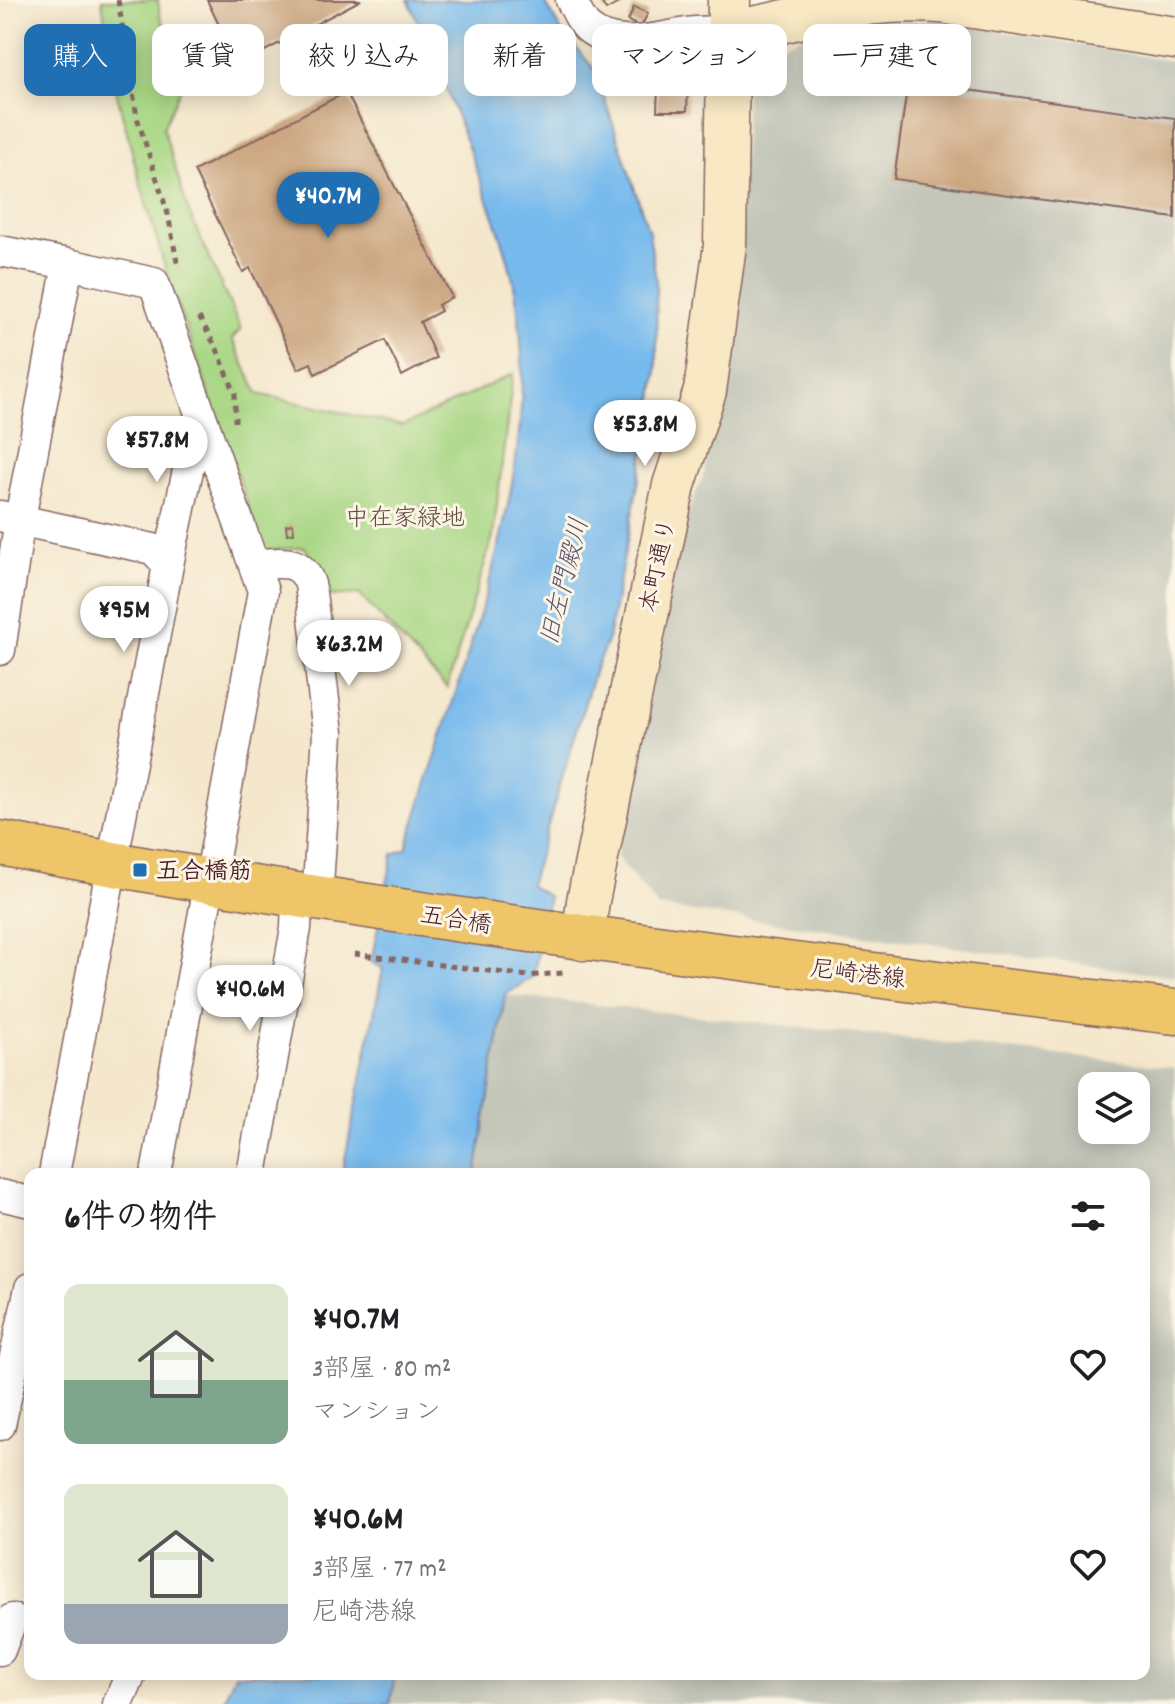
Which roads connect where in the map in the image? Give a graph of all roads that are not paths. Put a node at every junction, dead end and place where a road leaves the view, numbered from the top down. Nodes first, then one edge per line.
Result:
1 (571, 0) edge
2 (728, 16) edge
3 (1175, 38) edge
4 (0, 251) edge
5 (68, 264) junction
6 (204, 426) junction
7 (10, 517) edge
8 (165, 552) junction
9 (254, 564) junction
10 (0, 650) edge
11 (0, 843) edge
12 (112, 864) junction
13 (209, 882) junction
14 (307, 898) junction
15 (564, 948) junction
16 (1175, 1012) edge
17 (55, 1168) edge
18 (157, 1168) edge
19 (253, 1168) edge
20 (0, 1195) edge
21 (24, 1201) edge
22 (24, 1315) edge
23 (0, 1425) edge
24 (14, 1619) edge
25 (0, 1650) edge
26 (128, 1680) edge
27 (118, 1704) edge

1 - 2 street
2 - 3 street
2 - 15 street, 本町通り
4 - 5 street
5 - 6 street
5 - 7 street
6 - 8 street
6 - 9 street
7 - 8 street
7 - 10 street
8 - 12 street
9 - 13 street
9 - 14 street
11 - 12 main road
12 - 13 main road
12 - 17 street
13 - 14 main road
13 - 18 street
14 - 15 main road, 五合橋
14 - 19 street
15 - 16 main road, 尼崎港線
20 - 21 street
22 - 23 street
24 - 25 street
26 - 27 street

